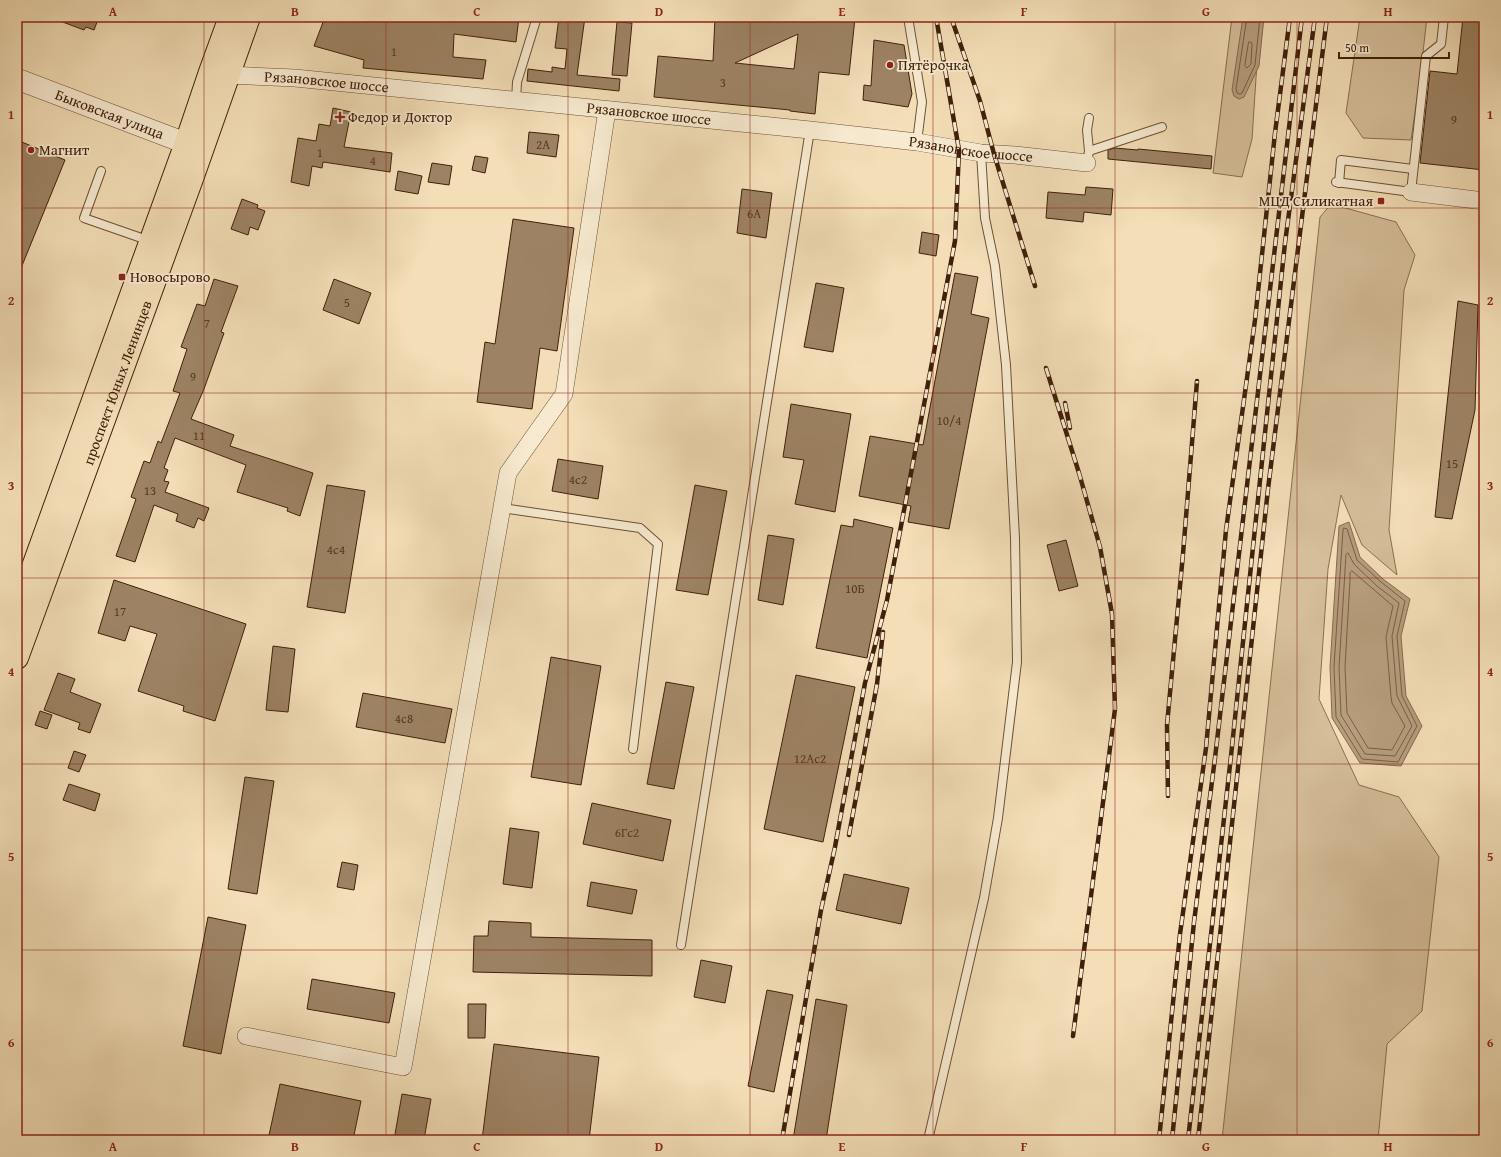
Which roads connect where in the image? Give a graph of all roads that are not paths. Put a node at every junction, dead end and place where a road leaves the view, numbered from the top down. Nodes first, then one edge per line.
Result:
1 (230, 17) edge
2 (249, 17) edge
3 (537, 17) edge
4 (908, 17) edge
5 (1444, 17) edge
6 (219, 73) junction
7 (17, 79) edge
8 (516, 101) junction
9 (607, 110) junction
10 (1089, 118) dead end
11 (1162, 127) dead end
12 (810, 130) junction
13 (917, 142) junction
14 (194, 146) junction
15 (981, 153) junction
16 (1088, 157) junction
17 (1413, 169) junction
18 (101, 171) dead end
19 (1411, 192) junction
20 (1484, 201) edge
21 (151, 241) junction
22 (502, 508) junction
23 (17, 611) edge
24 (17, 658) edge
25 (633, 749) dead end
26 (681, 945) dead end
27 (246, 1036) dead end
28 (928, 1140) edge

1 - 6 main road, проспект Юных Ленинцев
2 - 6 main road, проспект Юных Ленинцев
3 - 8 lane
4 - 13 lane
5 - 17 lane
6 - 8 street, Рязановское шоссе
6 - 14 main road, проспект Юных Ленинцев
7 - 14 street, Быковская улица
8 - 9 street, Рязановское шоссе
9 - 12 street, Рязановское шоссе
9 - 22 street
10 - 16 lane
11 - 16 lane
12 - 13 street, Рязановское шоссе
12 - 26 lane
13 - 15 street, Рязановское шоссе
14 - 21 main road, проспект Юных Ленинцев
14 - 24 main road, проспект Юных Ленинцев
15 - 16 street, Рязановское шоссе
15 - 28 lane
17 - 19 lane
17 - 19 lane
18 - 21 lane
19 - 20 street
21 - 23 main road, проспект Юных Ленинцев
22 - 25 lane
22 - 27 street

